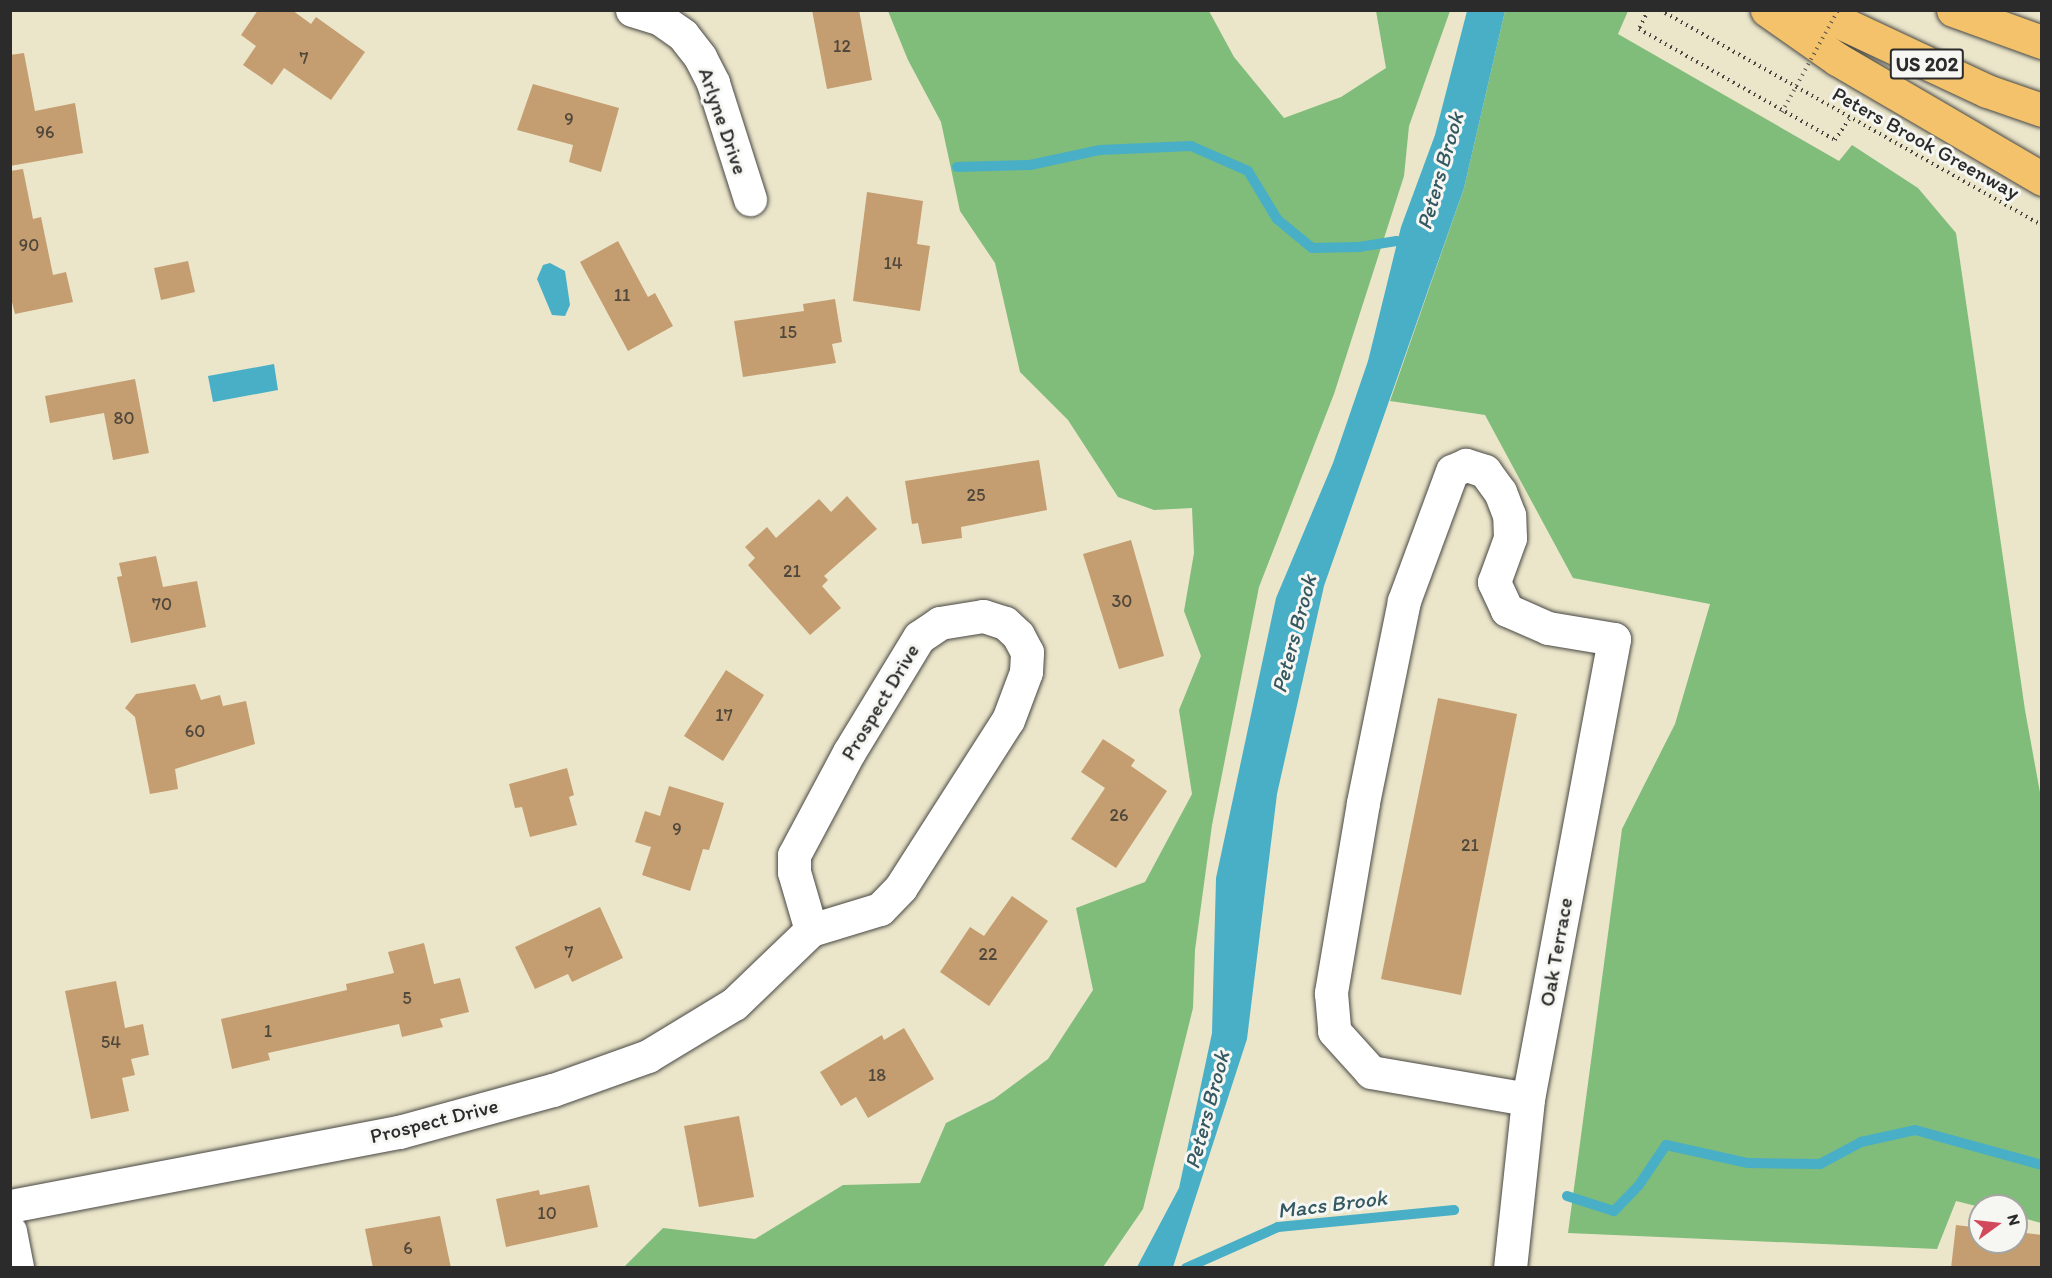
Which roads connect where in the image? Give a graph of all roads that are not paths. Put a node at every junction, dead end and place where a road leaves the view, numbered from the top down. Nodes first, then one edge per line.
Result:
1 (632, 10) edge
2 (1767, 10) edge
3 (1814, 10) edge
4 (1953, 10) edge
5 (2042, 42) edge
6 (2042, 110) edge
7 (2042, 179) edge
8 (750, 199) dead end
9 (812, 930) junction
10 (1528, 1099) junction
11 (10, 1206) edge
12 (10, 1232) edge
13 (17, 1268) edge
14 (1510, 1268) edge

1 - 8 street, Arlyne Drive
2 - 7 highway
3 - 6 highway, US 202
4 - 5 highway, US 202
9 - 9 street, Prospect Drive
9 - 11 street, Prospect Drive
10 - 10 street, Oak Terrace
10 - 14 street, Oak Terrace
12 - 13 street

